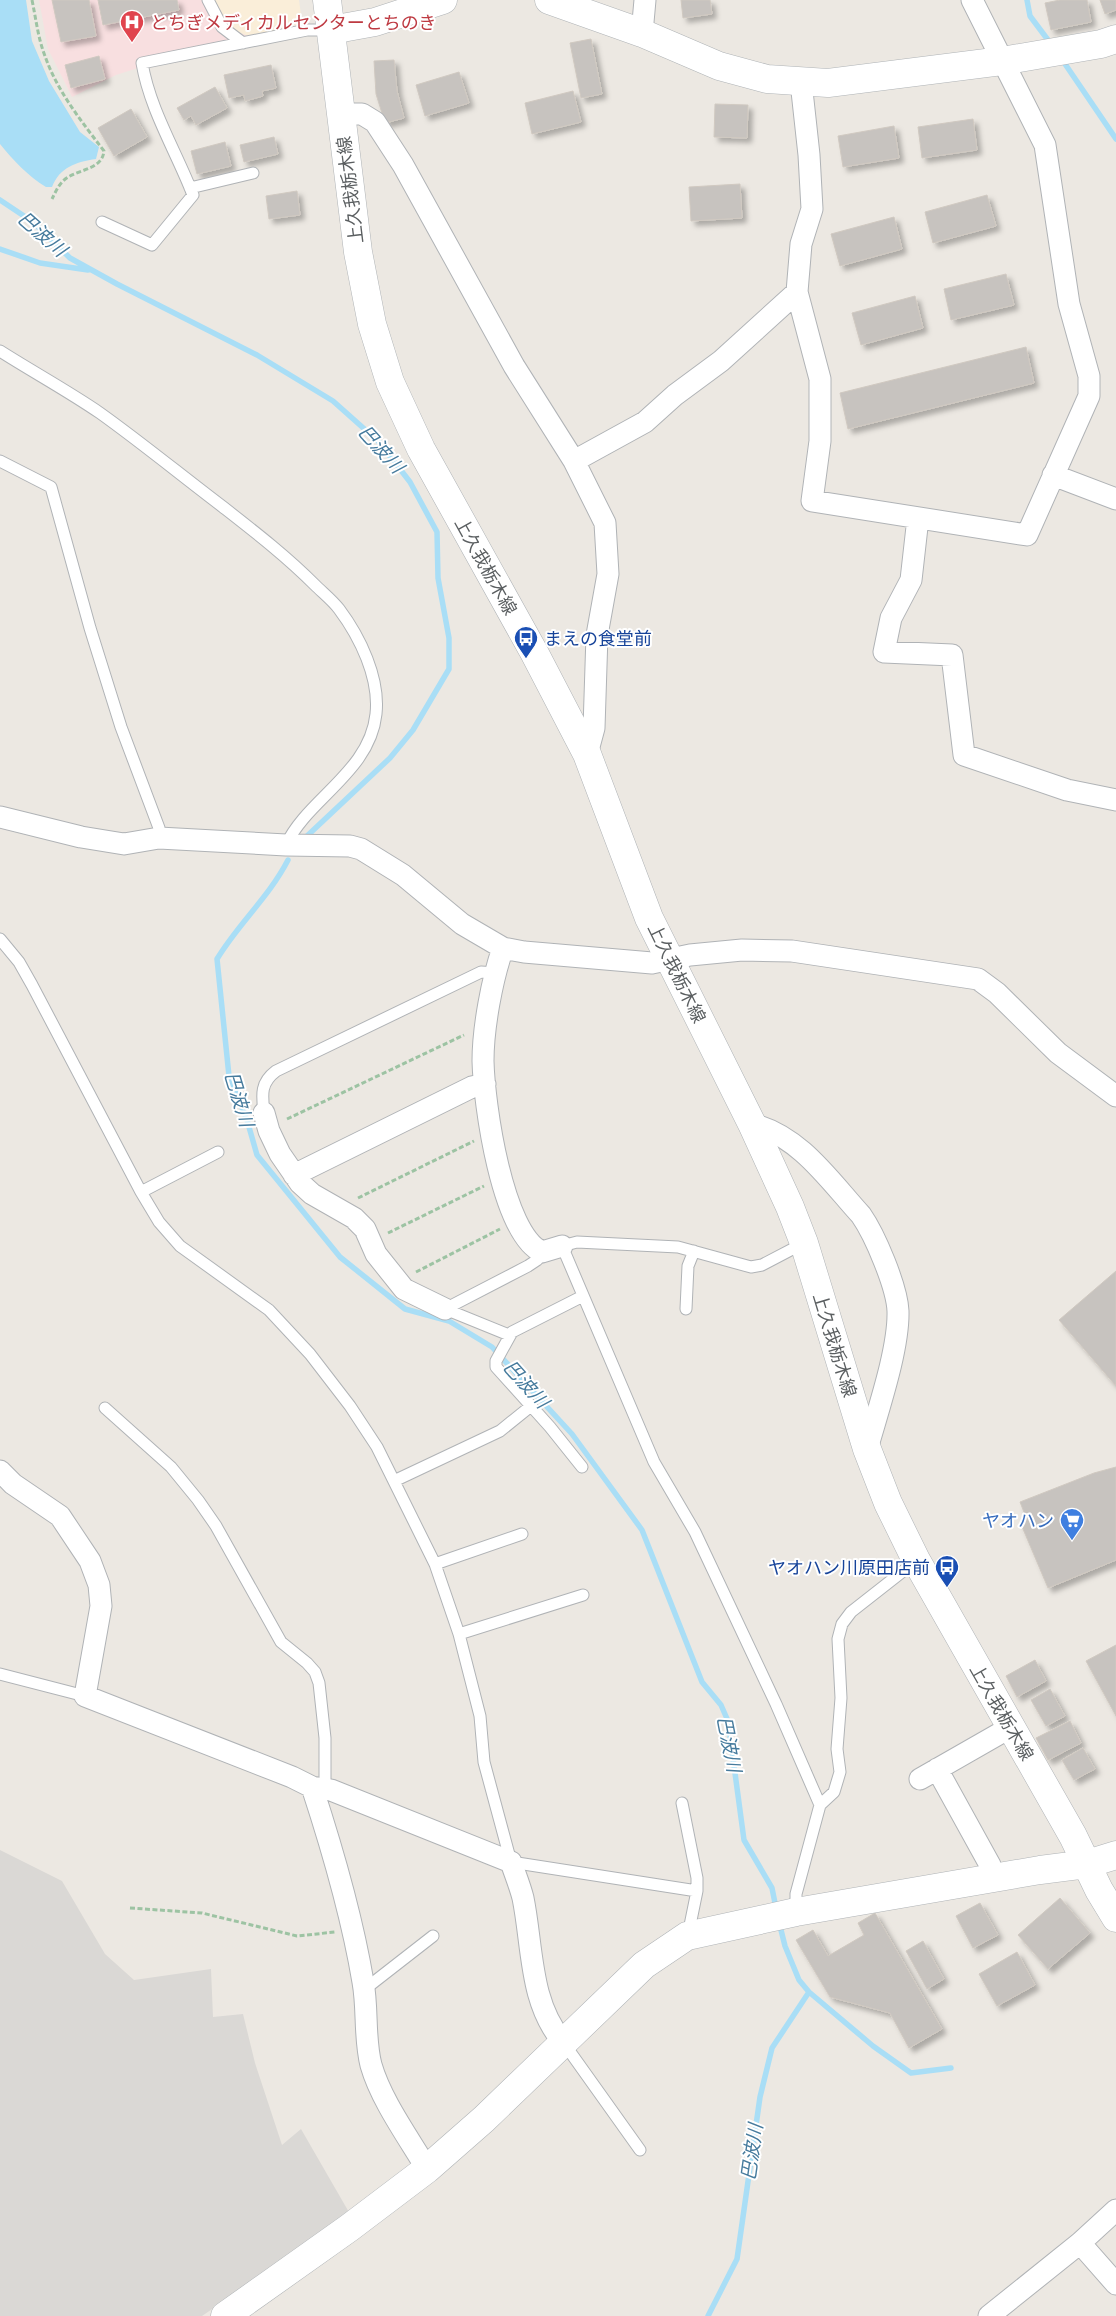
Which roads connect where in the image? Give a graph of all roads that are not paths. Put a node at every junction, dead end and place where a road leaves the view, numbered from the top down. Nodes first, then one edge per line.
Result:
1 (208, 0) edge
2 (327, 0) edge
3 (443, 0) edge
4 (550, 0) edge
5 (645, 0) edge
6 (972, 0) edge
7 (331, 30) junction
8 (642, 34) junction
9 (1116, 39) edge
10 (243, 43) junction
11 (1002, 61) junction
12 (801, 82) junction
13 (341, 114) junction
14 (253, 173) dead end
15 (190, 188) junction
16 (102, 222) dead end
17 (797, 292) junction
18 (0, 352) edge
19 (0, 461) edge
20 (574, 461) junction
21 (1054, 475) junction
22 (1116, 499) edge
23 (918, 518) junction
24 (586, 754) junction
25 (1116, 800) edge
26 (0, 817) edge
27 (159, 838) junction
28 (286, 845) junction
29 (0, 939) edge
30 (503, 948) junction
31 (670, 960) junction
32 (496, 973) junction
33 (485, 1084) junction
34 (1116, 1096) edge
35 (266, 1121) joint
36 (752, 1124) junction
37 (218, 1152) dead end
38 (294, 1174) junction
39 (141, 1192) junction
40 (804, 1242) junction
41 (562, 1246) junction
42 (542, 1252) junction
43 (694, 1252) junction
44 (583, 1296) junction
45 (445, 1309) junction
46 (686, 1309) dead end
47 (507, 1339) junction
48 (531, 1406) junction
49 (105, 1408) dead end
50 (867, 1449) junction
51 (582, 1466) dead end
52 (0, 1471) edge
53 (394, 1482) junction
54 (522, 1534) dead end
55 (916, 1560) junction
56 (435, 1564) junction
57 (583, 1595) dead end
58 (459, 1634) junction
59 (0, 1674) edge
60 (85, 1696) junction
61 (1011, 1727) junction
62 (319, 1788) junction
63 (682, 1803) dead end
64 (820, 1806) junction
65 (1116, 1855) edge
66 (510, 1862) junction
67 (1087, 1864) junction
68 (993, 1878) junction
69 (697, 1891) junction
70 (793, 1912) junction
71 (1116, 1918) edge
72 (433, 1936) dead end
73 (687, 1936) junction
74 (364, 1989) junction
75 (563, 2042) junction
76 (640, 2150) dead end
77 (427, 2169) junction
78 (1116, 2210) edge
79 (1080, 2244) junction
80 (1116, 2284) edge
81 (225, 2316) edge
82 (990, 2316) edge

1 - 10 lane
2 - 7 main road, 上久我栃木線
3 - 7 main road
4 - 8 main road
5 - 8 street
6 - 11 street
7 - 10 lane
7 - 13 main road, 上久我栃木線
8 - 12 main road
9 - 11 main road
10 - 15 lane
11 - 12 main road
11 - 21 street
12 - 17 street
13 - 20 street
13 - 24 main road, 上久我栃木線
14 - 15 lane
15 - 16 lane
17 - 20 street
17 - 23 street
18 - 28 lane
19 - 27 lane
20 - 24 street
21 - 22 street
21 - 23 street
23 - 25 street
24 - 31 main road, 上久我栃木線
26 - 27 street
27 - 28 street
28 - 30 street
29 - 39 lane
30 - 31 street
30 - 32 street
31 - 34 street
31 - 36 main road, 上久我栃木線
32 - 33 street
32 - 35 lane
33 - 38 street
33 - 42 street
35 - 38 street
36 - 40 main road, 上久我栃木線
36 - 50 street
37 - 39 lane
38 - 45 street
39 - 53 lane
40 - 43 lane
40 - 50 main road, 上久我栃木線
41 - 42 street
41 - 43 lane
41 - 44 lane
42 - 45 lane
43 - 46 lane
44 - 47 lane
44 - 64 lane
45 - 47 lane
47 - 48 lane
48 - 51 lane
48 - 53 lane
49 - 62 lane
50 - 55 main road, 上久我栃木線
52 - 60 street
53 - 56 lane
54 - 56 lane
55 - 61 main road, 上久我栃木線
55 - 64 lane
56 - 58 lane
57 - 58 lane
58 - 66 lane
59 - 60 lane
60 - 62 street
61 - 67 main road, 上久我栃木線
61 - 68 street
62 - 66 street
62 - 74 street
63 - 69 lane
64 - 70 lane
65 - 67 main road
66 - 69 lane
66 - 75 street
67 - 68 main road
67 - 71 main road, 上久我栃木線
68 - 70 main road
69 - 73 lane
70 - 73 main road
72 - 74 lane
73 - 75 main road
74 - 77 street
75 - 76 lane
75 - 77 main road
77 - 81 main road
78 - 79 street
79 - 80 street
79 - 82 street

